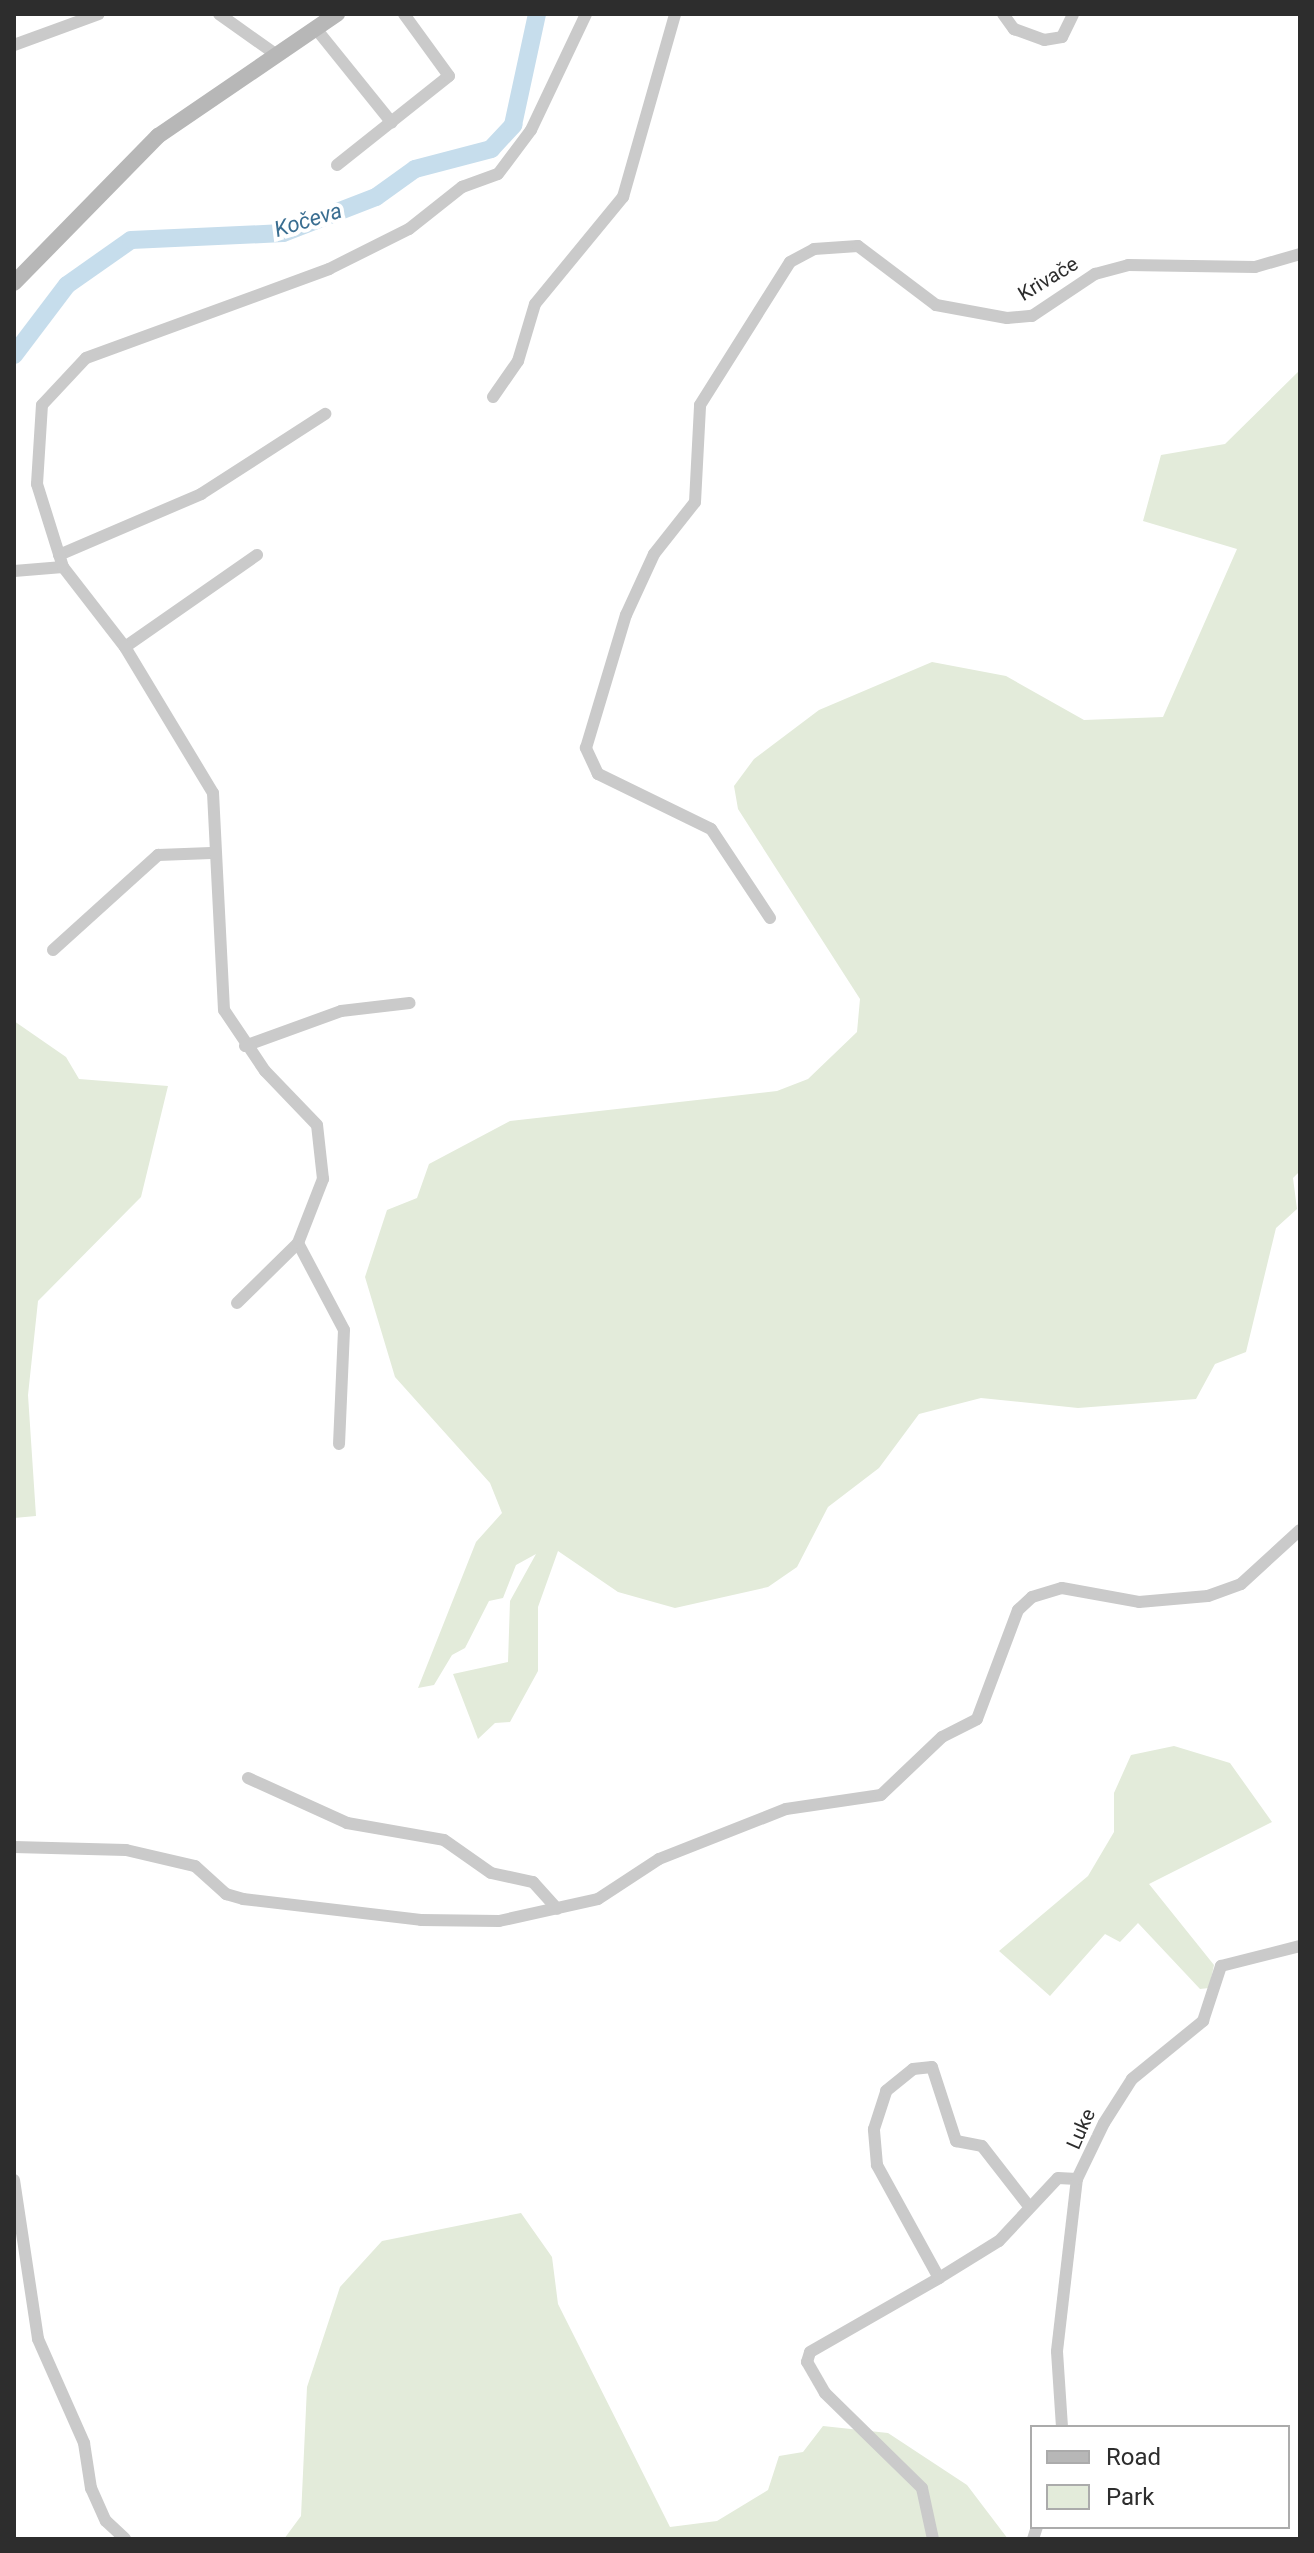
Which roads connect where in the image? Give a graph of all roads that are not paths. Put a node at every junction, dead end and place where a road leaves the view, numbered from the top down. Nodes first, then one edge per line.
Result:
1 (99, 14) edge
2 (219, 14) edge
3 (337, 14) edge
4 (404, 14) edge
5 (586, 14) edge
6 (675, 14) edge
7 (1003, 14) edge
8 (1073, 14) edge
9 (317, 30) junction
10 (14, 45) edge
11 (278, 56) junction
12 (392, 123) junction
13 (337, 165) dead end
14 (1300, 254) edge
15 (14, 283) edge
16 (493, 397) dead end
17 (325, 414) dead end
18 (257, 555) dead end
19 (61, 561) junction
20 (14, 571) edge
21 (125, 647) junction
22 (211, 853) junction
23 (770, 918) dead end
24 (53, 950) dead end
25 (410, 1003) dead end
26 (245, 1046) junction
27 (298, 1243) junction
28 (237, 1303) dead end
29 (339, 1444) dead end
30 (1300, 1530) edge
31 (248, 1778) dead end
32 (14, 1847) edge
33 (557, 1909) junction
34 (1300, 1946) edge
35 (1077, 2179) junction
36 (14, 2180) edge
37 (1028, 2205) junction
38 (939, 2278) junction
39 (1063, 2425) edge
40 (125, 2539) edge
41 (933, 2539) edge

1 - 10 street
2 - 11 street
3 - 9 main road
4 - 12 street
5 - 19 street
6 - 16 street
7 - 8 street
9 - 11 main road
9 - 12 street
11 - 15 main road
12 - 13 street
14 - 23 street, Krivače
17 - 19 street
18 - 21 street
19 - 20 street
19 - 21 street
21 - 22 street
22 - 24 street
22 - 26 street
25 - 26 street
26 - 27 street
27 - 28 street
27 - 29 street
30 - 33 street
31 - 33 street
32 - 33 street
34 - 35 street, Luke
35 - 37 street
35 - 39 street, Luke
36 - 40 street
37 - 38 street
37 - 38 street
38 - 41 street

